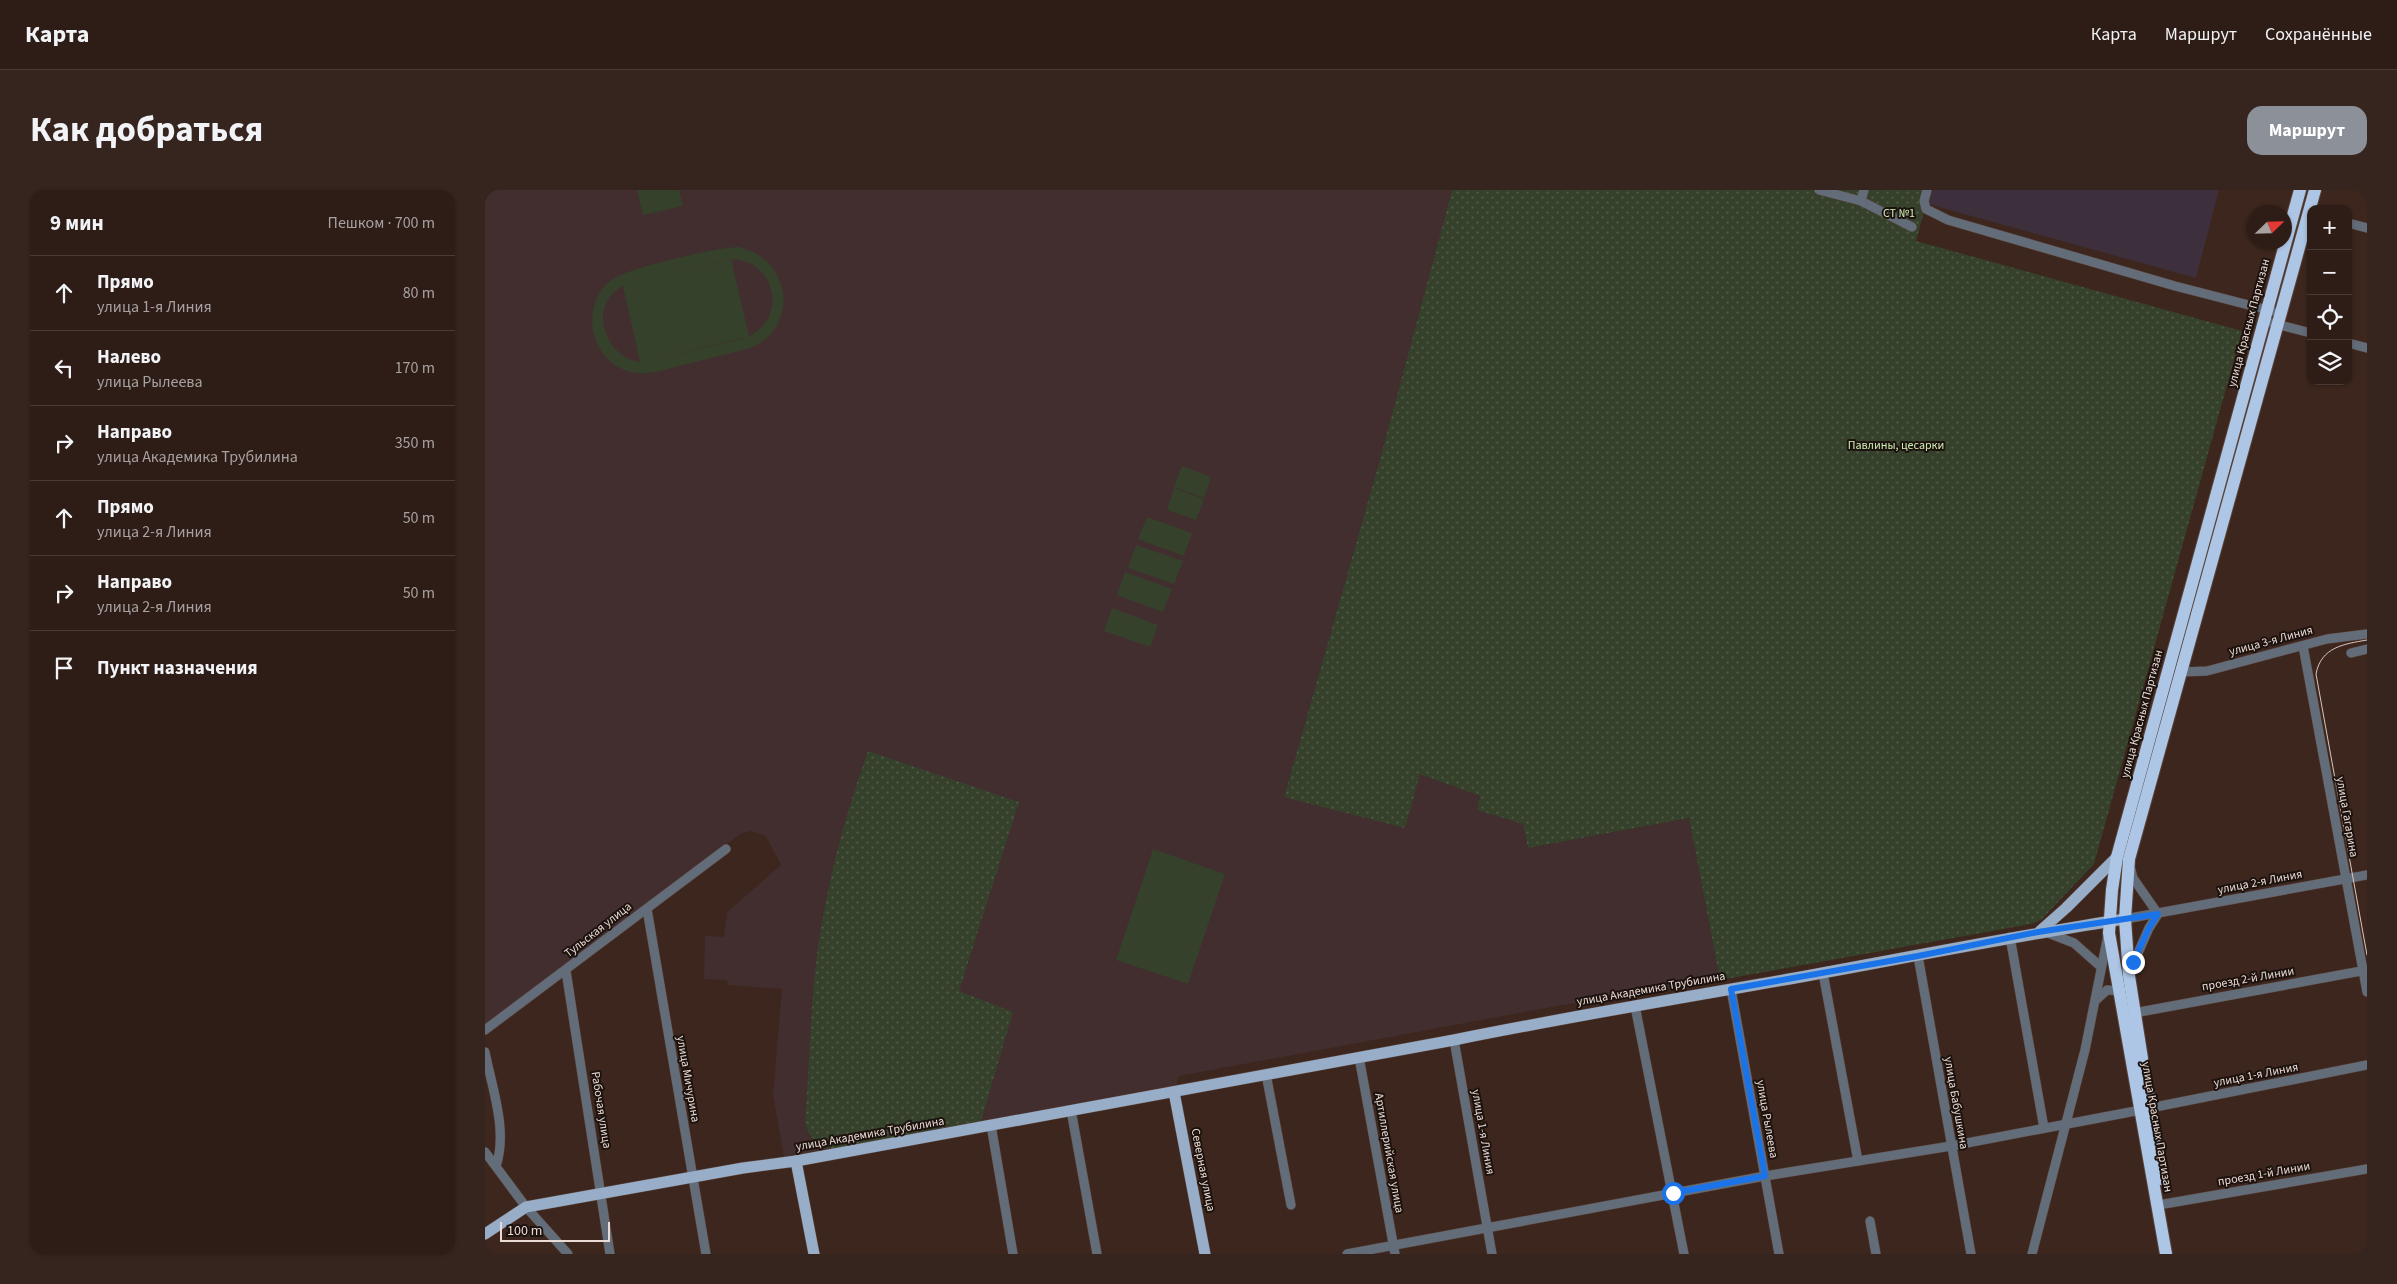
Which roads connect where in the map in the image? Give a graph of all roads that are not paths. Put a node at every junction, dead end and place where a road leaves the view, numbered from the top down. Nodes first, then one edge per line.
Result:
1 (1819, 190) edge
2 (1864, 190) edge
3 (1927, 190) edge
4 (2300, 190) edge
5 (2315, 190) edge
6 (1861, 202) junction
7 (2312, 205) edge
8 (2307, 224) edge
9 (2352, 225) edge
10 (1912, 227) dead end
11 (2367, 228) edge
12 (2265, 315) junction
13 (2279, 319) junction
14 (2307, 331) edge
15 (2352, 344) edge
16 (2367, 348) edge
17 (2367, 634) edge
18 (2303, 646) junction
19 (2367, 649) edge
20 (2351, 653) dead end
21 (2181, 672) junction
22 (726, 849) dead end
23 (2123, 858) junction
24 (2367, 875) edge
25 (2346, 879) junction
26 (647, 909) junction
27 (2158, 914) junction
28 (2125, 919) junction
29 (2109, 927) junction
30 (2040, 931) junction
31 (2010, 937) junction
32 (1918, 956) junction
33 (2101, 967) junction
34 (2365, 970) edge
35 (566, 971) junction
36 (1823, 973) junction
37 (2129, 976) junction
38 (1731, 989) junction
39 (2120, 992) junction
40 (2367, 992) edge
41 (2096, 1000) junction
42 (1635, 1006) junction
43 (2134, 1012) junction
44 (485, 1030) edge
45 (1454, 1040) junction
46 (485, 1052) edge
47 (1359, 1056) junction
48 (2367, 1065) edge
49 (1266, 1074) junction
50 (1174, 1092) junction
51 (2146, 1109) junction
52 (1071, 1110) junction
53 (2066, 1124) junction
54 (991, 1125) junction
55 (2044, 1128) junction
56 (1951, 1146) junction
57 (485, 1152) edge
58 (797, 1161) junction
59 (1858, 1161) junction
60 (496, 1166) junction
61 (2367, 1169) edge
62 (1765, 1176) junction
63 (692, 1177) junction
64 (602, 1192) junction
65 (1673, 1193) junction
66 (2164, 1204) junction
67 (1291, 1205) dead end
68 (526, 1207) junction
69 (1870, 1221) dead end
70 (1487, 1229) junction
71 (485, 1234) edge
72 (1393, 1244) junction
73 (568, 1254) edge
74 (610, 1254) edge
75 (705, 1254) edge
76 (814, 1254) edge
77 (1013, 1254) edge
78 (1097, 1254) edge
79 (1205, 1254) edge
80 (1347, 1254) edge
81 (1395, 1254) edge
82 (1492, 1254) edge
83 (1684, 1254) edge
84 (1779, 1254) edge
85 (1876, 1254) edge
86 (1971, 1254) edge
87 (2032, 1254) edge
88 (2165, 1254) edge
89 (2174, 1254) edge

1 - 6 street
2 - 6 street
3 - 12 street
4 - 12 highway, улица Красных Партизан
5 - 7 highway, улица Красных Партизан
6 - 10 street
8 - 13 highway, улица Красных Партизан
9 - 11 street
12 - 13 street
12 - 23 highway, улица Красных Партизан
13 - 14 street
13 - 21 highway, улица Красных Партизан
15 - 16 street
17 - 18 street, улица 3-я Линия
18 - 21 street, улица 3-я Линия
18 - 25 street, улица Гагарина
19 - 20 street
21 - 23 highway, улица Красных Партизан
22 - 26 street, Тульская улица
23 - 27 street
23 - 28 highway, улица Красных Партизан
23 - 29 highway, улица Красных Партизан
23 - 30 main road
24 - 25 street, улица 2-я Линия
25 - 27 street, улица 2-я Линия
25 - 34 street, улица Гагарина
26 - 35 street, Тульская улица
26 - 63 street, улица Мичурина
27 - 28 street, улица 2-я Линия
27 - 37 street
28 - 29 main road, улица 2-я Линия
28 - 37 highway, улица Красных Партизан
29 - 30 main road, улица Академика Трубилина
29 - 33 street
29 - 39 highway, улица Красных Партизан
30 - 31 main road, улица Академика Трубилина
30 - 33 street, улица Академика Трубилина
31 - 32 main road, улица Академика Трубилина
31 - 55 street
32 - 36 main road, улица Академика Трубилина
32 - 56 street, улица Бабушкина
33 - 41 street
34 - 40 street, улица Гагарина
34 - 43 street, проезд 2-й Линии
35 - 44 street, Тульская улица
35 - 64 street, Рабочая улица
36 - 38 main road, улица Академика Трубилина
36 - 59 street
37 - 43 highway, улица Красных Партизан
38 - 42 main road, улица Академика Трубилина
38 - 62 street, улица Рылеева
39 - 41 street
39 - 51 highway, улица Красных Партизан
41 - 53 street
42 - 45 main road, улица Академика Трубилина
42 - 65 street
43 - 51 highway, улица Красных Партизан
45 - 47 main road, улица Академика Трубилина
45 - 70 street, улица 1-я Линия
46 - 60 street
47 - 49 main road, улица Академика Трубилина
47 - 72 street, Артиллерийская улица
48 - 51 street, улица 1-я Линия
49 - 50 main road, улица Академика Трубилина
49 - 67 street
50 - 52 main road, улица Академика Трубилина
50 - 79 main road, Северная улица
51 - 53 street, улица 1-я Линия
51 - 66 highway, улица Красных Партизан
51 - 88 highway, улица Красных Партизан
52 - 54 main road, улица Академика Трубилина
52 - 78 street
53 - 55 street, улица 1-я Линия
53 - 87 street
54 - 58 main road, улица Академика Трубилина
54 - 77 street
55 - 56 street, улица 1-я Линия
56 - 59 street, улица 1-я Линия
56 - 86 street, улица Бабушкина
57 - 60 street
58 - 63 main road, улица Академика Трубилина
58 - 76 main road
59 - 62 street, улица 1-я Линия
60 - 68 street
61 - 66 street, проезд 1-й Линии
62 - 65 street, улица 1-я Линия
62 - 84 street, улица Рылеева
63 - 64 main road, улица Академика Трубилина
63 - 75 street, улица Мичурина
64 - 68 main road, улица Академика Трубилина
64 - 74 street, Рабочая улица
65 - 70 street, улица 1-я Линия
65 - 83 street
66 - 89 highway, улица Красных Партизан
68 - 71 main road, улица Академика Трубилина
68 - 73 street
69 - 85 street
70 - 72 street, улица 1-я Линия
70 - 82 street
72 - 80 street, улица 1-я Линия
72 - 81 street, Артиллерийская улица

